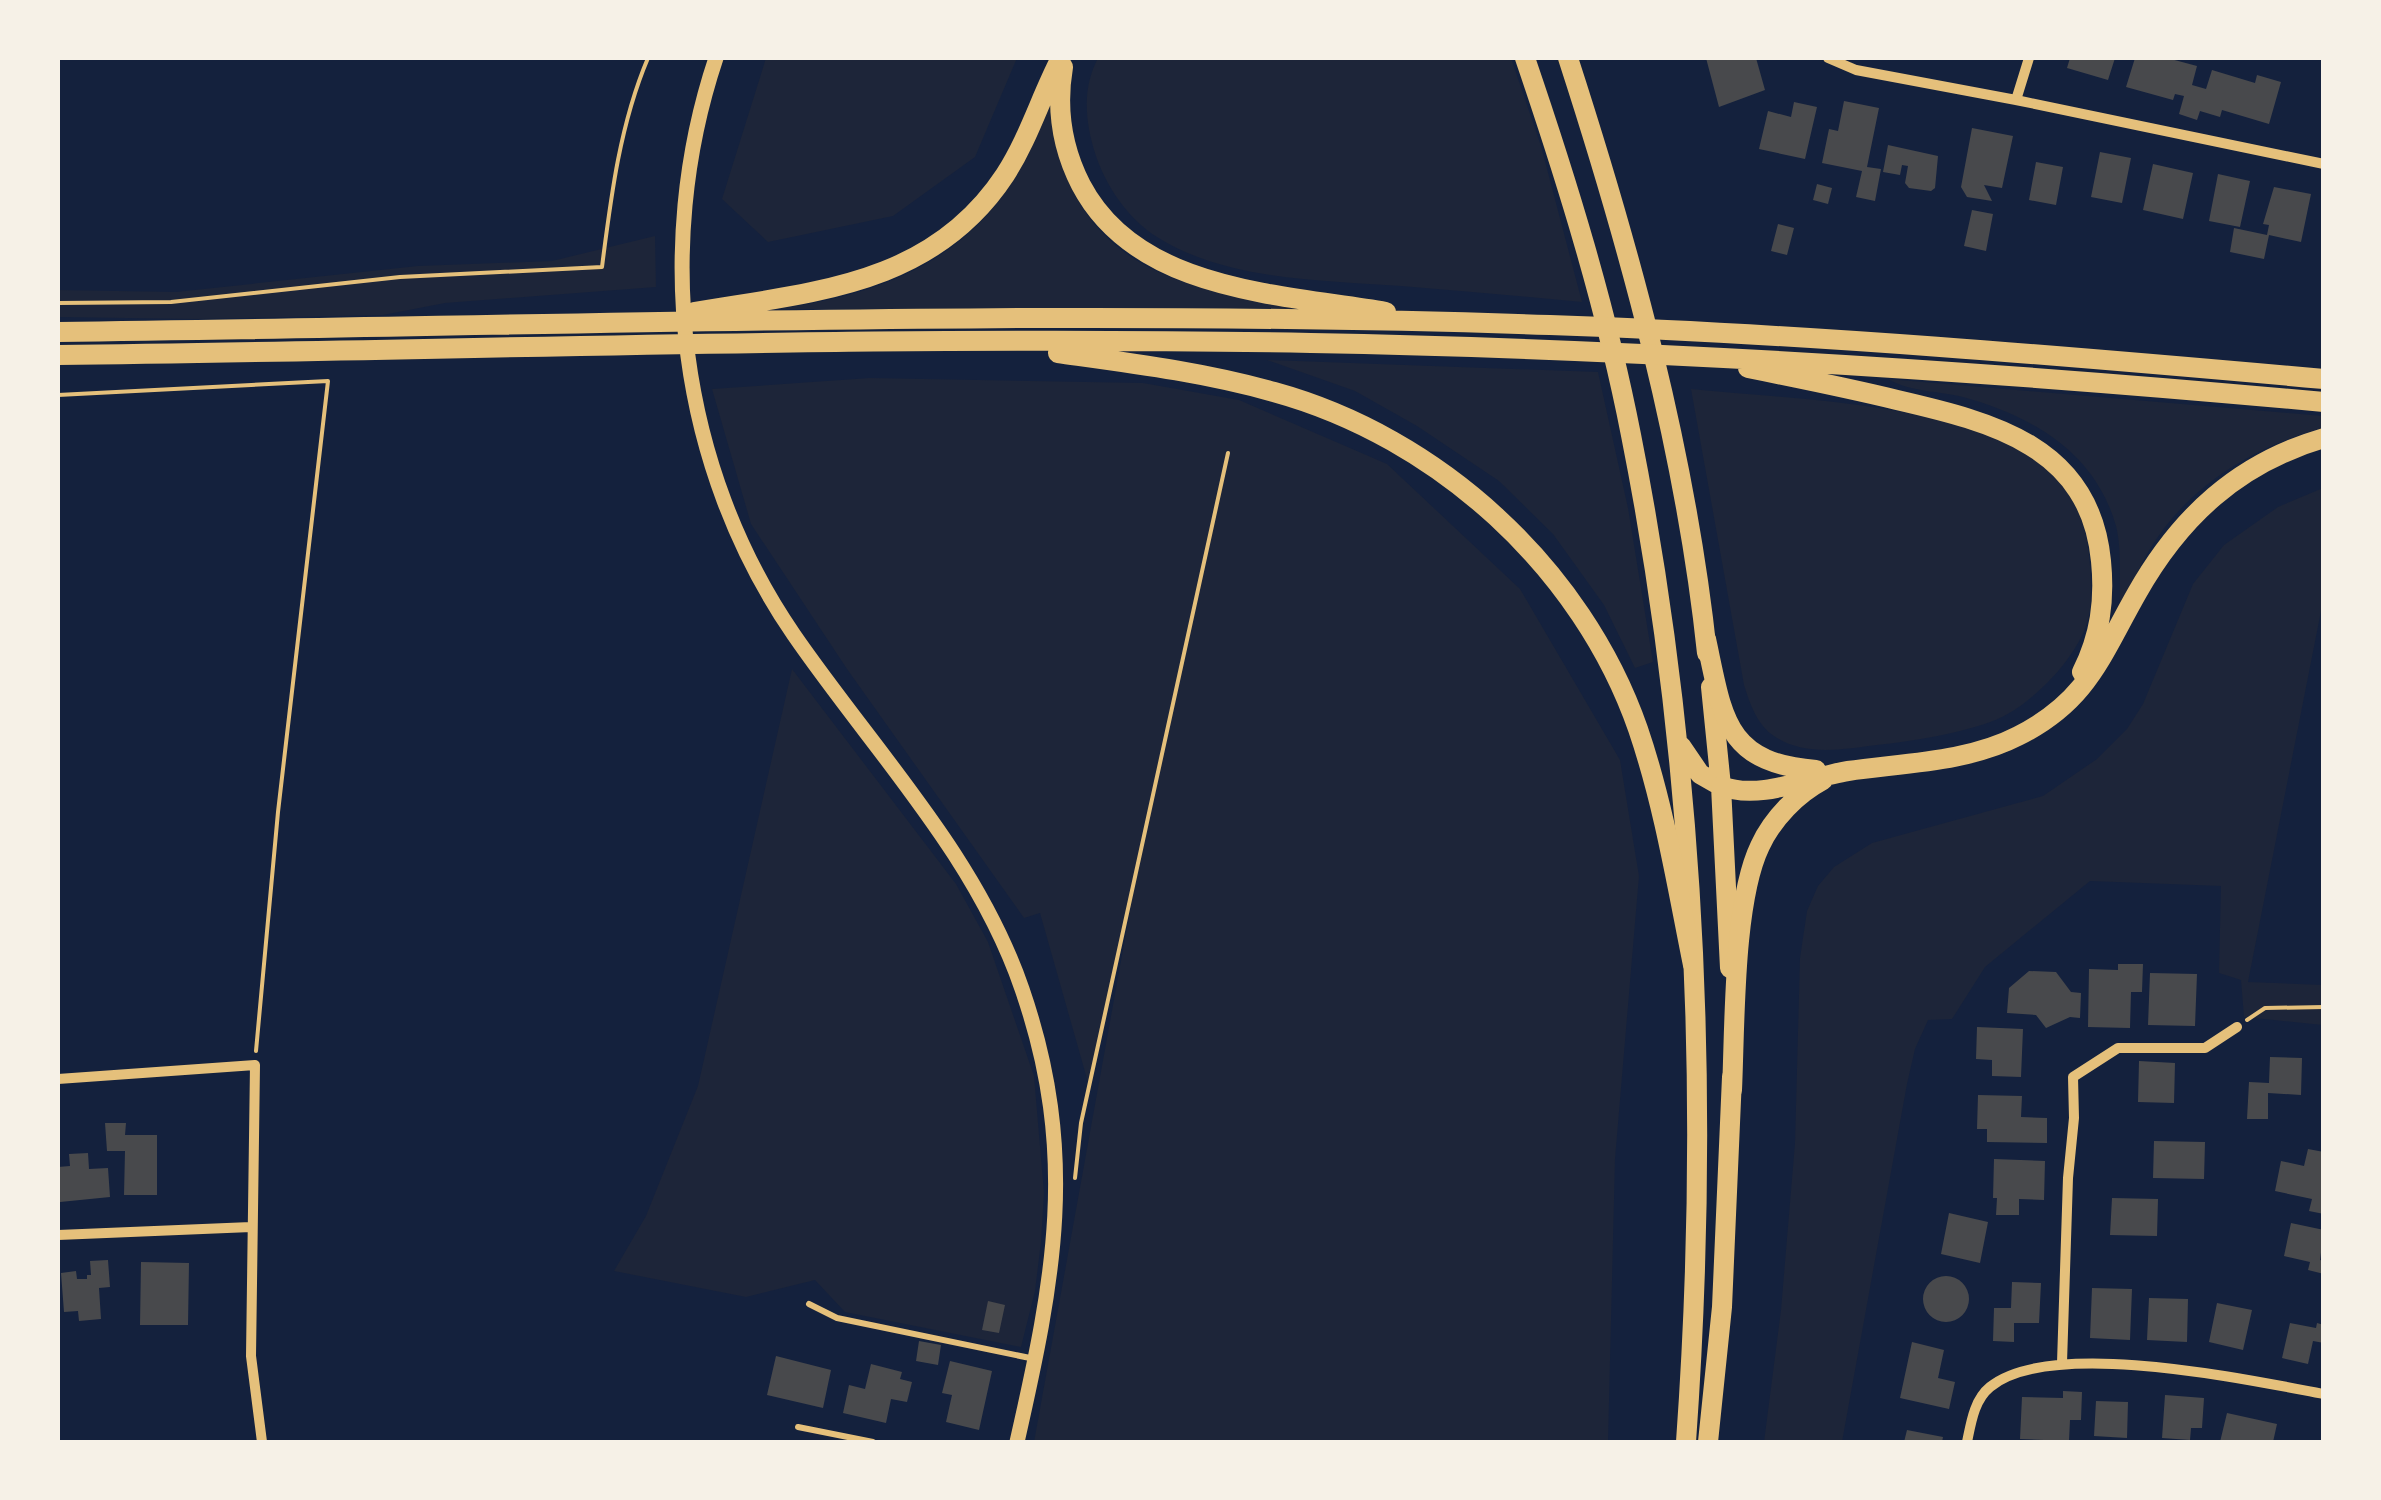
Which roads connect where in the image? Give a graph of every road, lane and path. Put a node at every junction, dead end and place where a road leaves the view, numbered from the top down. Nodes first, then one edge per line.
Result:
1 (648, 58) edge
2 (716, 58) edge
3 (1063, 58) edge
4 (1525, 58) edge
5 (1568, 58) edge
6 (1828, 58) edge
7 (2028, 58) edge
8 (2016, 100) junction
9 (2324, 164) edge
10 (58, 303) edge
11 (1447, 322) junction
12 (626, 323) junction
13 (58, 332) edge
14 (976, 342) junction
15 (1672, 354) junction
16 (58, 355) edge
17 (2324, 379) edge
18 (58, 396) edge
19 (2324, 402) edge
20 (2324, 438) edge
21 (1228, 453) dead end
22 (1706, 640) junction
23 (2039, 724) junction
24 (1678, 740) junction
25 (1838, 773) junction
26 (1721, 786) junction
27 (1694, 965) junction
28 (2324, 1007) edge
29 (2236, 1026) joint
30 (255, 1065) junction
31 (58, 1079) edge
32 (1732, 1090) junction
33 (1075, 1183) dead end
34 (251, 1226) junction
35 (58, 1236) edge
36 (809, 1304) dead end
37 (1036, 1359) junction
38 (2062, 1362) junction
39 (2324, 1394) edge
40 (798, 1428) dead end
41 (262, 1442) edge
42 (873, 1442) edge
43 (1017, 1442) edge
44 (1686, 1442) edge
45 (1708, 1442) edge
46 (1966, 1442) edge

1 - 10 path
2 - 37 street
3 - 11 main road
3 - 12 main road
4 - 24 main road
5 - 22 main road
6 - 8 street
7 - 8 street
8 - 9 street
11 - 12 main road
11 - 17 main road
12 - 13 main road
14 - 15 main road
14 - 16 main road
14 - 27 main road
15 - 19 main road
15 - 23 main road
18 - 30 path
20 - 23 main road
21 - 33 path
22 - 25 main road
22 - 26 main road
23 - 25 main road
24 - 26 main road
24 - 27 main road
25 - 26 main road
25 - 32 main road
26 - 32 main road
27 - 44 main road
28 - 29 path
29 - 38 street
30 - 31 street
30 - 34 street
32 - 45 main road
34 - 35 street
34 - 41 street
36 - 37 lane
37 - 43 street
38 - 39 street
38 - 46 street
40 - 42 lane

